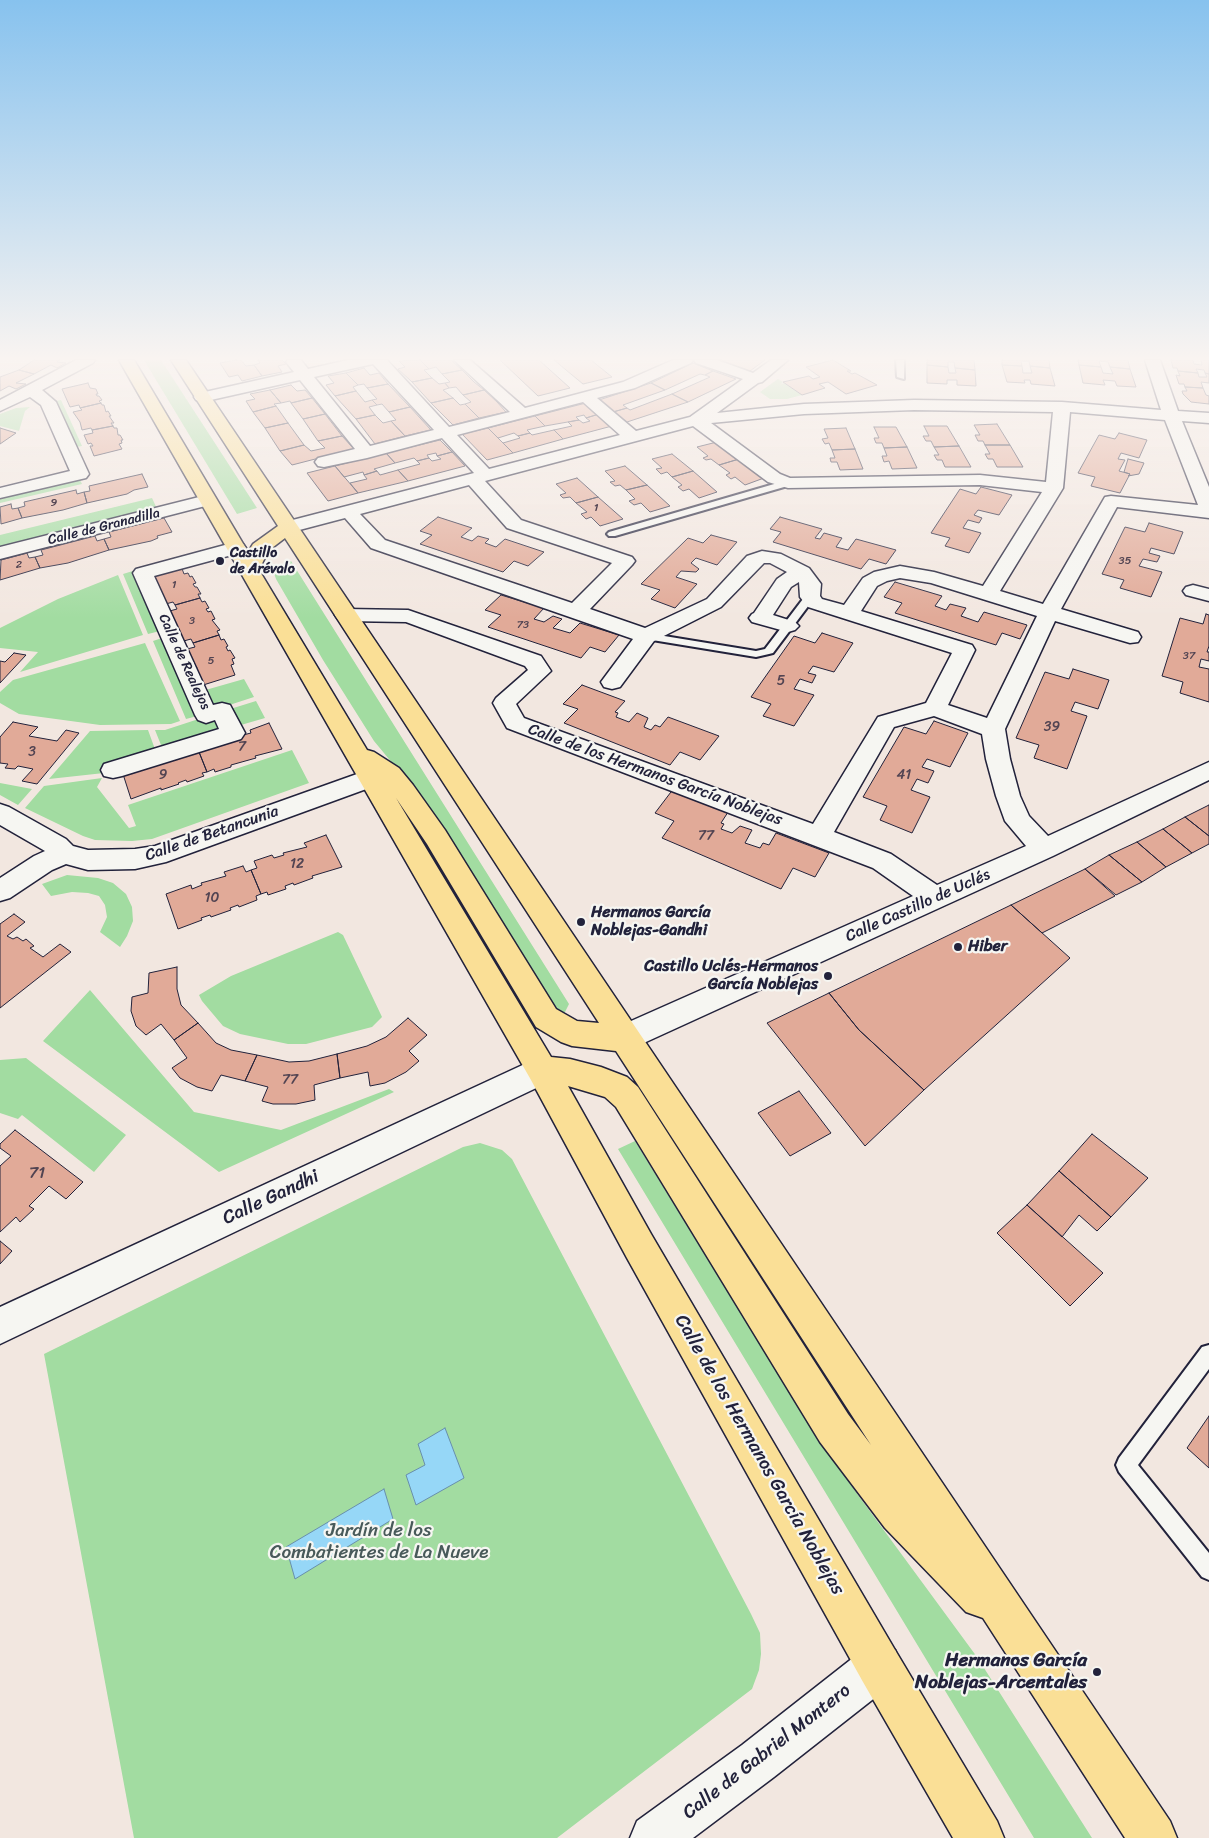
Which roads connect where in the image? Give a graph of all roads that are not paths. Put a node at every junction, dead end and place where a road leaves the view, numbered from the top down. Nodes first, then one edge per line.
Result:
1 (67, 446) edge
2 (176, 446) edge
3 (234, 446) edge
4 (362, 446) edge
5 (392, 446) edge
6 (456, 446) edge
7 (599, 446) edge
8 (731, 446) edge
9 (1058, 446) edge
10 (1186, 446) edge
11 (367, 452) junction
12 (324, 462) dead end
13 (479, 477) junction
14 (788, 482) junction
15 (1204, 483) edge
16 (1054, 488) junction
17 (0, 493) edge
18 (207, 500) junction
19 (1209, 510) edge
20 (349, 511) junction
21 (288, 527) junction
22 (612, 534) dead end
23 (236, 548) junction
24 (0, 553) edge
25 (250, 571) junction
26 (802, 572) junction
27 (989, 593) junction
28 (812, 600) junction
29 (576, 611) junction
30 (1049, 612) junction
31 (848, 614) junction
32 (345, 615) junction
33 (788, 626) junction
34 (646, 636) junction
35 (1130, 637) dead end
36 (612, 682) dead end
37 (935, 708) junction
38 (994, 729) junction
39 (356, 751) junction
40 (113, 770) dead end
41 (1209, 770) edge
42 (371, 778) junction
43 (0, 813) edge
44 (819, 836) junction
45 (1044, 849) junction
46 (64, 854) junction
47 (0, 891) edge
48 (935, 898) junction
49 (624, 1038) junction
50 (542, 1070) junction
51 (0, 1326) edge
52 (1209, 1354) edge
53 (1209, 1570) edge
54 (1024, 1641) junction
55 (879, 1666) junction
56 (654, 1838) edge
57 (980, 1838) edge
58 (1153, 1838) edge

1 - 17 street
2 - 18 main road, Calle de los Hermanos García Noblejas
3 - 21 main road
4 - 11 street
5 - 11 street
6 - 13 street
7 - 13 street
8 - 14 street
9 - 16 street
10 - 15 street
11 - 12 street
13 - 20 street
13 - 29 street
14 - 16 street
14 - 22 lane
15 - 19 street
16 - 27 street
18 - 23 main road, Calle de los Hermanos García Noblejas
18 - 24 street, Calle de Granadilla
19 - 30 street
20 - 21 street
20 - 29 street
21 - 25 main road
21 - 32 main road
23 - 25 main road, Calle de los Hermanos García Noblejas
23 - 40 street, Calle de Realejos
25 - 39 main road, Calle de los Hermanos García Noblejas
26 - 28 street
26 - 33 street
26 - 34 street
27 - 30 street
27 - 31 street
28 - 31 street
28 - 33 lane
29 - 34 street
30 - 35 street
30 - 38 street
31 - 37 street
32 - 44 street, Calle de los Hermanos García Noblejas
32 - 49 main road
33 - 34 lane
34 - 36 street
37 - 38 street
37 - 44 street
38 - 45 street
39 - 42 main road, Calle de los Hermanos García Noblejas
39 - 49 main road, Calle de los Hermanos García Noblejas
41 - 45 street, Calle Castillo de Uclés
42 - 46 street, Calle de Betancunia
42 - 50 main road, Calle de los Hermanos García Noblejas
43 - 46 street, Calle de Betancunia
44 - 48 street, Calle de los Hermanos García Noblejas
45 - 48 street, Calle Castillo de Uclés
46 - 47 street
48 - 49 street, Calle Castillo de Uclés
49 - 50 main road
49 - 54 main road
50 - 51 street, Calle Gandhi
50 - 54 main road
50 - 55 main road, Calle de los Hermanos García Noblejas
52 - 53 lane
54 - 58 main road
55 - 56 street, Calle de Gabriel Montero
55 - 57 main road, Calle de los Hermanos García Noblejas

